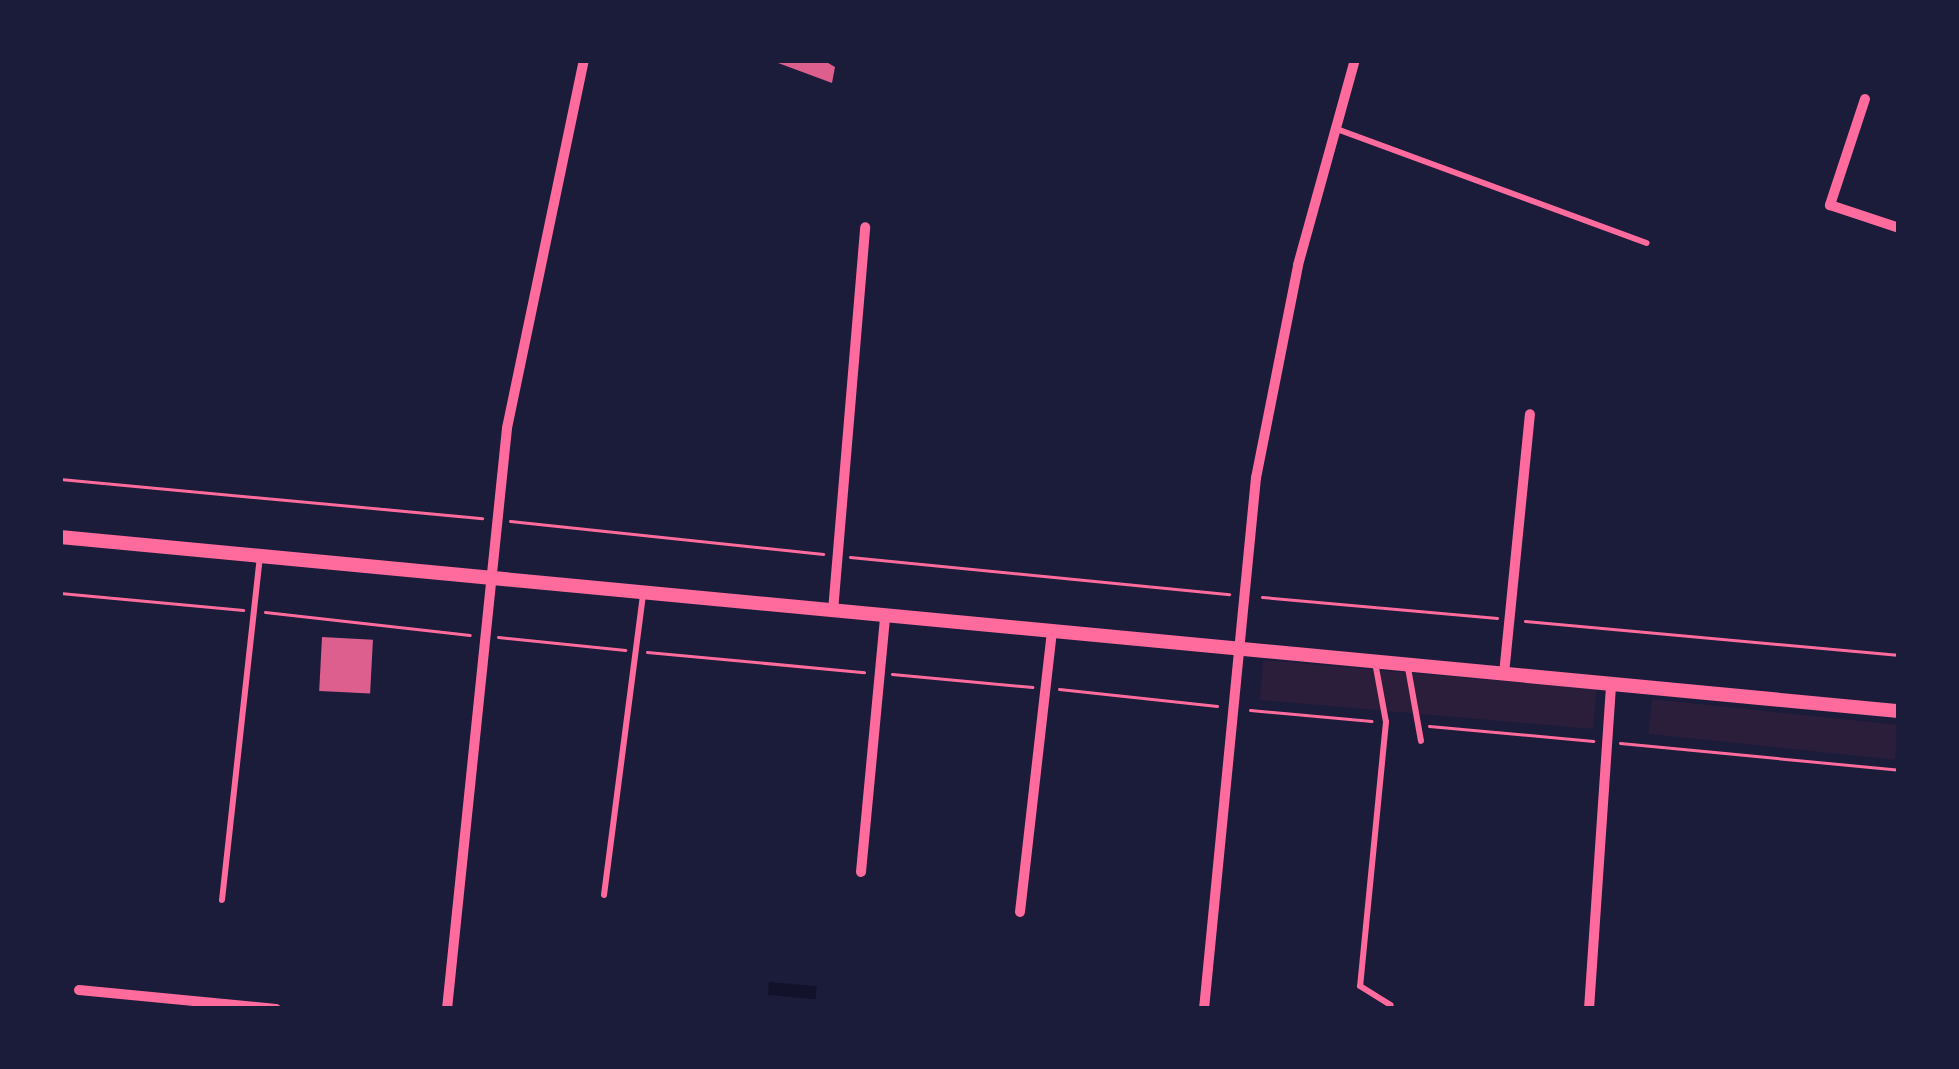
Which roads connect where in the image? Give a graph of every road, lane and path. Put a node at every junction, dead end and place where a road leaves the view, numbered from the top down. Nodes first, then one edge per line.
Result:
1 (584, 60) edge
2 (1355, 60) edge
3 (1865, 99) dead end
4 (1334, 128) junction
5 (865, 227) dead end
6 (1899, 228) edge
7 (1646, 243) dead end
8 (1530, 414) dead end
9 (60, 479) edge
10 (494, 519) junction
11 (60, 536) edge
12 (837, 555) junction
13 (260, 556) junction
14 (487, 578) junction
15 (60, 593) edge
16 (643, 593) junction
17 (1241, 596) junction
18 (253, 611) junction
19 (833, 611) junction
20 (885, 616) junction
21 (1510, 620) junction
22 (1052, 633) junction
23 (481, 636) junction
24 (1238, 650) junction
25 (634, 651) junction
26 (1899, 655) edge
27 (1375, 662) junction
28 (1406, 666) junction
29 (880, 674) junction
30 (1504, 674) junction
31 (1611, 684) junction
32 (1046, 688) junction
33 (1232, 708) junction
34 (1899, 711) edge
35 (1386, 722) junction
36 (1421, 726) junction
37 (1420, 741) dead end
38 (1607, 742) junction
39 (1899, 770) edge
40 (861, 872) dead end
41 (604, 896) dead end
42 (222, 900) dead end
43 (1020, 912) dead end
44 (79, 990) dead end
45 (1390, 1005) dead end
46 (276, 1009) edge
47 (447, 1009) edge
48 (1204, 1009) edge
49 (1589, 1009) edge

1 - 10 street
2 - 4 street
3 - 6 street
4 - 7 lane
4 - 17 street
5 - 12 street
8 - 21 street
9 - 10 path
10 - 12 path
10 - 14 street
11 - 13 street
12 - 17 path
12 - 19 street
13 - 14 street
13 - 18 lane
14 - 16 street
14 - 23 street
15 - 18 path
16 - 19 street
16 - 25 lane
17 - 21 path
17 - 24 street
18 - 23 path
18 - 42 lane
19 - 20 street
20 - 22 street
20 - 29 street
21 - 26 path
21 - 30 street
22 - 24 street
22 - 32 street
23 - 25 path
23 - 47 street
24 - 27 street
24 - 33 street
25 - 29 path
25 - 41 lane
27 - 28 street
27 - 35 lane
28 - 30 street
28 - 36 lane
29 - 32 path
29 - 40 street
30 - 31 street
31 - 34 street
31 - 38 street
32 - 33 path
32 - 43 street
33 - 35 path
33 - 48 street
35 - 45 lane
36 - 37 lane
36 - 38 path
38 - 39 path
38 - 49 street
44 - 46 street

